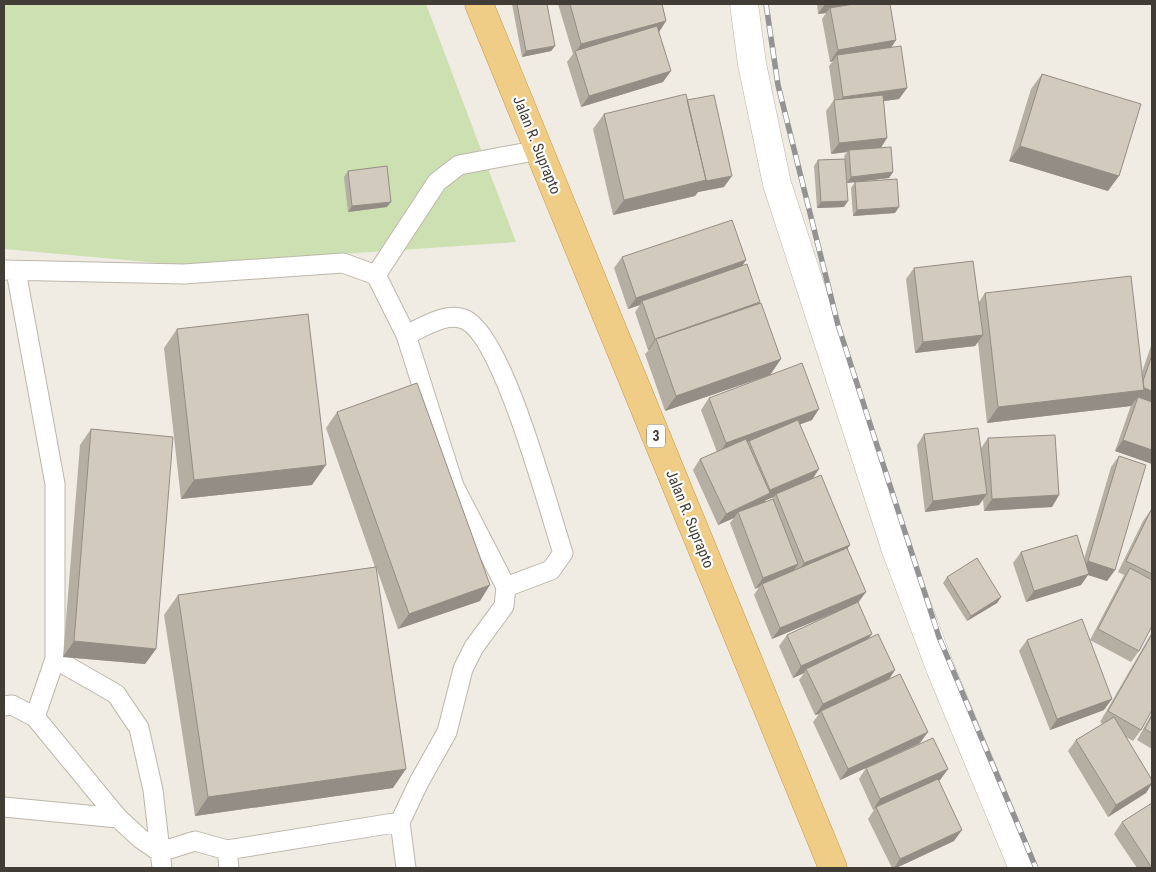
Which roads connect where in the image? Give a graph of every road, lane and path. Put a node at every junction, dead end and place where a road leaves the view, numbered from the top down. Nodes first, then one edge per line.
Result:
1 (479, 4) edge
2 (744, 4) edge
3 (539, 150) junction
4 (10, 271) edge
5 (376, 275) junction
6 (406, 335) junction
7 (506, 587) junction
8 (55, 658) junction
9 (4, 706) edge
10 (35, 717) junction
11 (4, 807) edge
12 (118, 818) junction
13 (400, 822) junction
14 (228, 859) edge
15 (161, 860) edge
16 (406, 868) edge
17 (833, 868) edge
18 (1023, 868) edge

1 - 3 highway, Jalan R. Suprapto / 3
2 - 18 street
3 - 5 lane
3 - 17 highway, Jalan R. Suprapto / 3
4 - 5 lane
4 - 8 lane
5 - 6 lane
6 - 7 lane
6 - 7 lane
7 - 13 lane
8 - 10 lane
8 - 15 lane
9 - 10 lane
10 - 12 lane
11 - 12 lane
12 - 15 lane
13 - 14 lane
13 - 16 lane
14 - 15 lane

